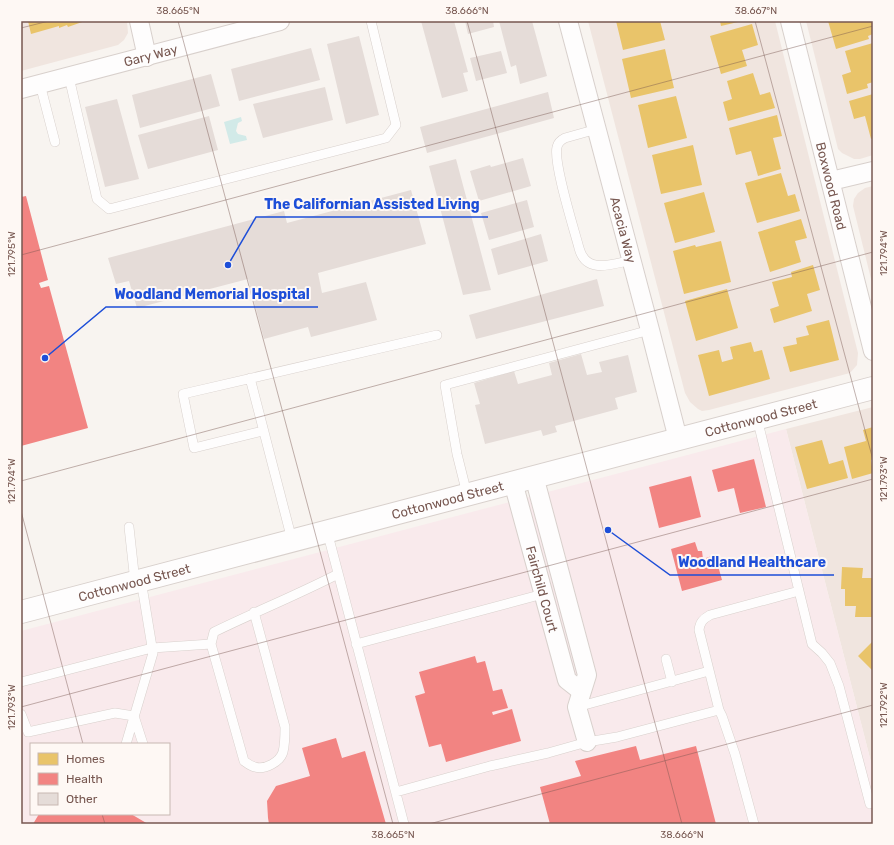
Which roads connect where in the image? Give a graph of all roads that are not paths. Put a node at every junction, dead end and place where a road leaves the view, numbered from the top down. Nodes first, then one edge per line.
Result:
1 (139, 21) edge
2 (280, 21) edge
3 (370, 21) edge
4 (568, 21) edge
5 (790, 21) edge
6 (147, 57) junction
7 (69, 77) junction
8 (40, 84) junction
9 (21, 89) edge
10 (597, 129) junction
11 (55, 142) dead end
12 (873, 171) edge
13 (831, 181) junction
14 (632, 260) junction
15 (650, 330) junction
16 (437, 335) dead end
17 (873, 351) edge
18 (250, 378) junction
19 (873, 388) edge
20 (757, 418) junction
21 (263, 431) junction
22 (678, 439) junction
23 (534, 476) junction
24 (513, 482) junction
25 (467, 494) junction
26 (129, 527) dead end
27 (327, 531) junction
28 (292, 540) junction
29 (338, 574) junction
30 (138, 581) junction
31 (799, 591) junction
32 (543, 594) junction
33 (21, 612) edge
34 (254, 612) junction
35 (211, 644) junction
36 (356, 644) junction
37 (152, 648) junction
38 (666, 659) dead end
39 (709, 671) junction
40 (21, 682) edge
41 (672, 682) junction
42 (579, 699) junction
43 (719, 710) junction
44 (21, 714) edge
45 (134, 716) junction
46 (587, 742) junction
47 (126, 743) edge
48 (143, 743) edge
49 (396, 792) junction
50 (870, 804) dead end
51 (404, 824) edge
52 (754, 824) edge

1 - 6 street
2 - 6 street, Gary Way
3 - 7 lane
4 - 10 street, Acacia Way
5 - 13 street, Boxwood Road
6 - 7 street, Gary Way
7 - 8 street, Gary Way
8 - 9 street, Gary Way
8 - 11 lane
10 - 14 street, Acacia Way
10 - 14 lane
12 - 13 street
13 - 17 street, Boxwood Road
14 - 15 street, Acacia Way
15 - 22 street, Acacia Way
15 - 25 lane
16 - 18 lane
18 - 21 lane
18 - 21 lane
19 - 20 street, Cottonwood Street
20 - 22 street, Cottonwood Street
20 - 31 lane
21 - 28 lane
22 - 23 street, Cottonwood Street
23 - 24 street, Cottonwood Street
23 - 42 street, Fairchild Court
24 - 25 street, Cottonwood Street
24 - 32 street, Fairchild Court
25 - 27 street, Cottonwood Street
26 - 30 lane
27 - 28 street, Cottonwood Street
27 - 29 lane
28 - 30 street, Cottonwood Street
29 - 34 lane
29 - 36 lane
30 - 33 street, Cottonwood Street
30 - 37 lane
31 - 39 lane
31 - 50 lane
32 - 36 lane
32 - 42 street, Fairchild Court
34 - 35 lane
34 - 35 lane
35 - 37 lane
36 - 49 lane
37 - 40 lane
37 - 45 lane
38 - 41 lane
39 - 41 lane
39 - 43 lane
41 - 42 lane
42 - 46 street
43 - 46 lane
43 - 52 lane
44 - 45 lane
45 - 47 lane
45 - 48 lane
46 - 49 lane
49 - 51 lane

